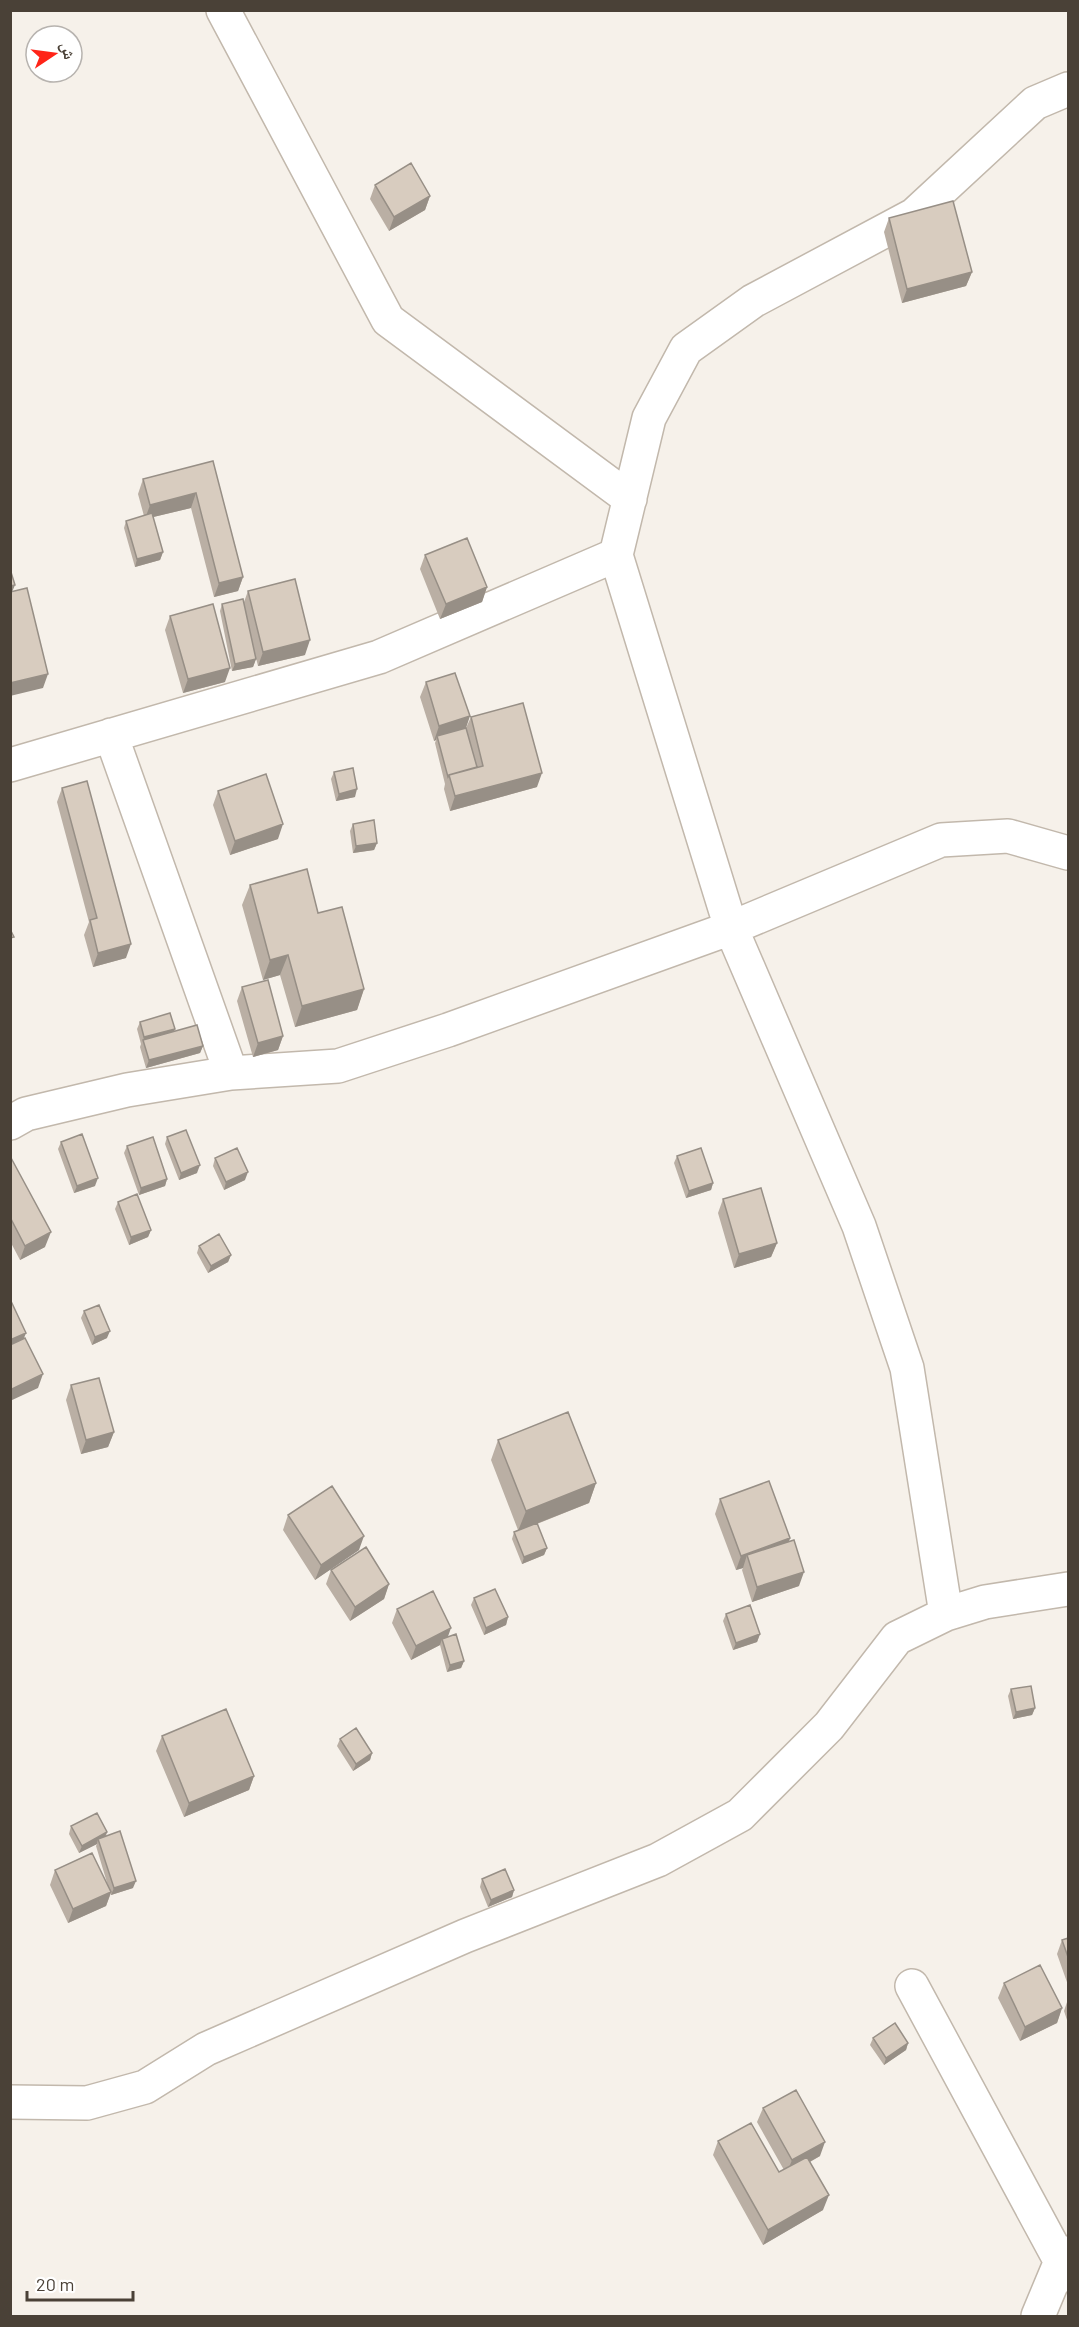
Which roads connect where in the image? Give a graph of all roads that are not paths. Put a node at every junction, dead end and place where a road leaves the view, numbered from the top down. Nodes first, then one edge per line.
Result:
1 (224, 10) edge
2 (1068, 89) edge
3 (630, 499) junction
4 (616, 555) junction
5 (111, 735) junction
6 (10, 765) edge
7 (1068, 853) edge
8 (731, 928) junction
9 (231, 1073) junction
10 (10, 1123) edge
11 (1068, 1589) edge
12 (945, 1614) junction
13 (912, 1986) dead end
14 (10, 2102) edge
15 (1066, 2263) edge
16 (1038, 2316) edge

1 - 3 street
2 - 3 street
3 - 4 street
4 - 5 street
4 - 8 street
5 - 6 street
5 - 9 street
7 - 8 street
8 - 9 street
8 - 12 street
9 - 10 street
11 - 12 street
12 - 14 street
13 - 15 street
15 - 16 street

